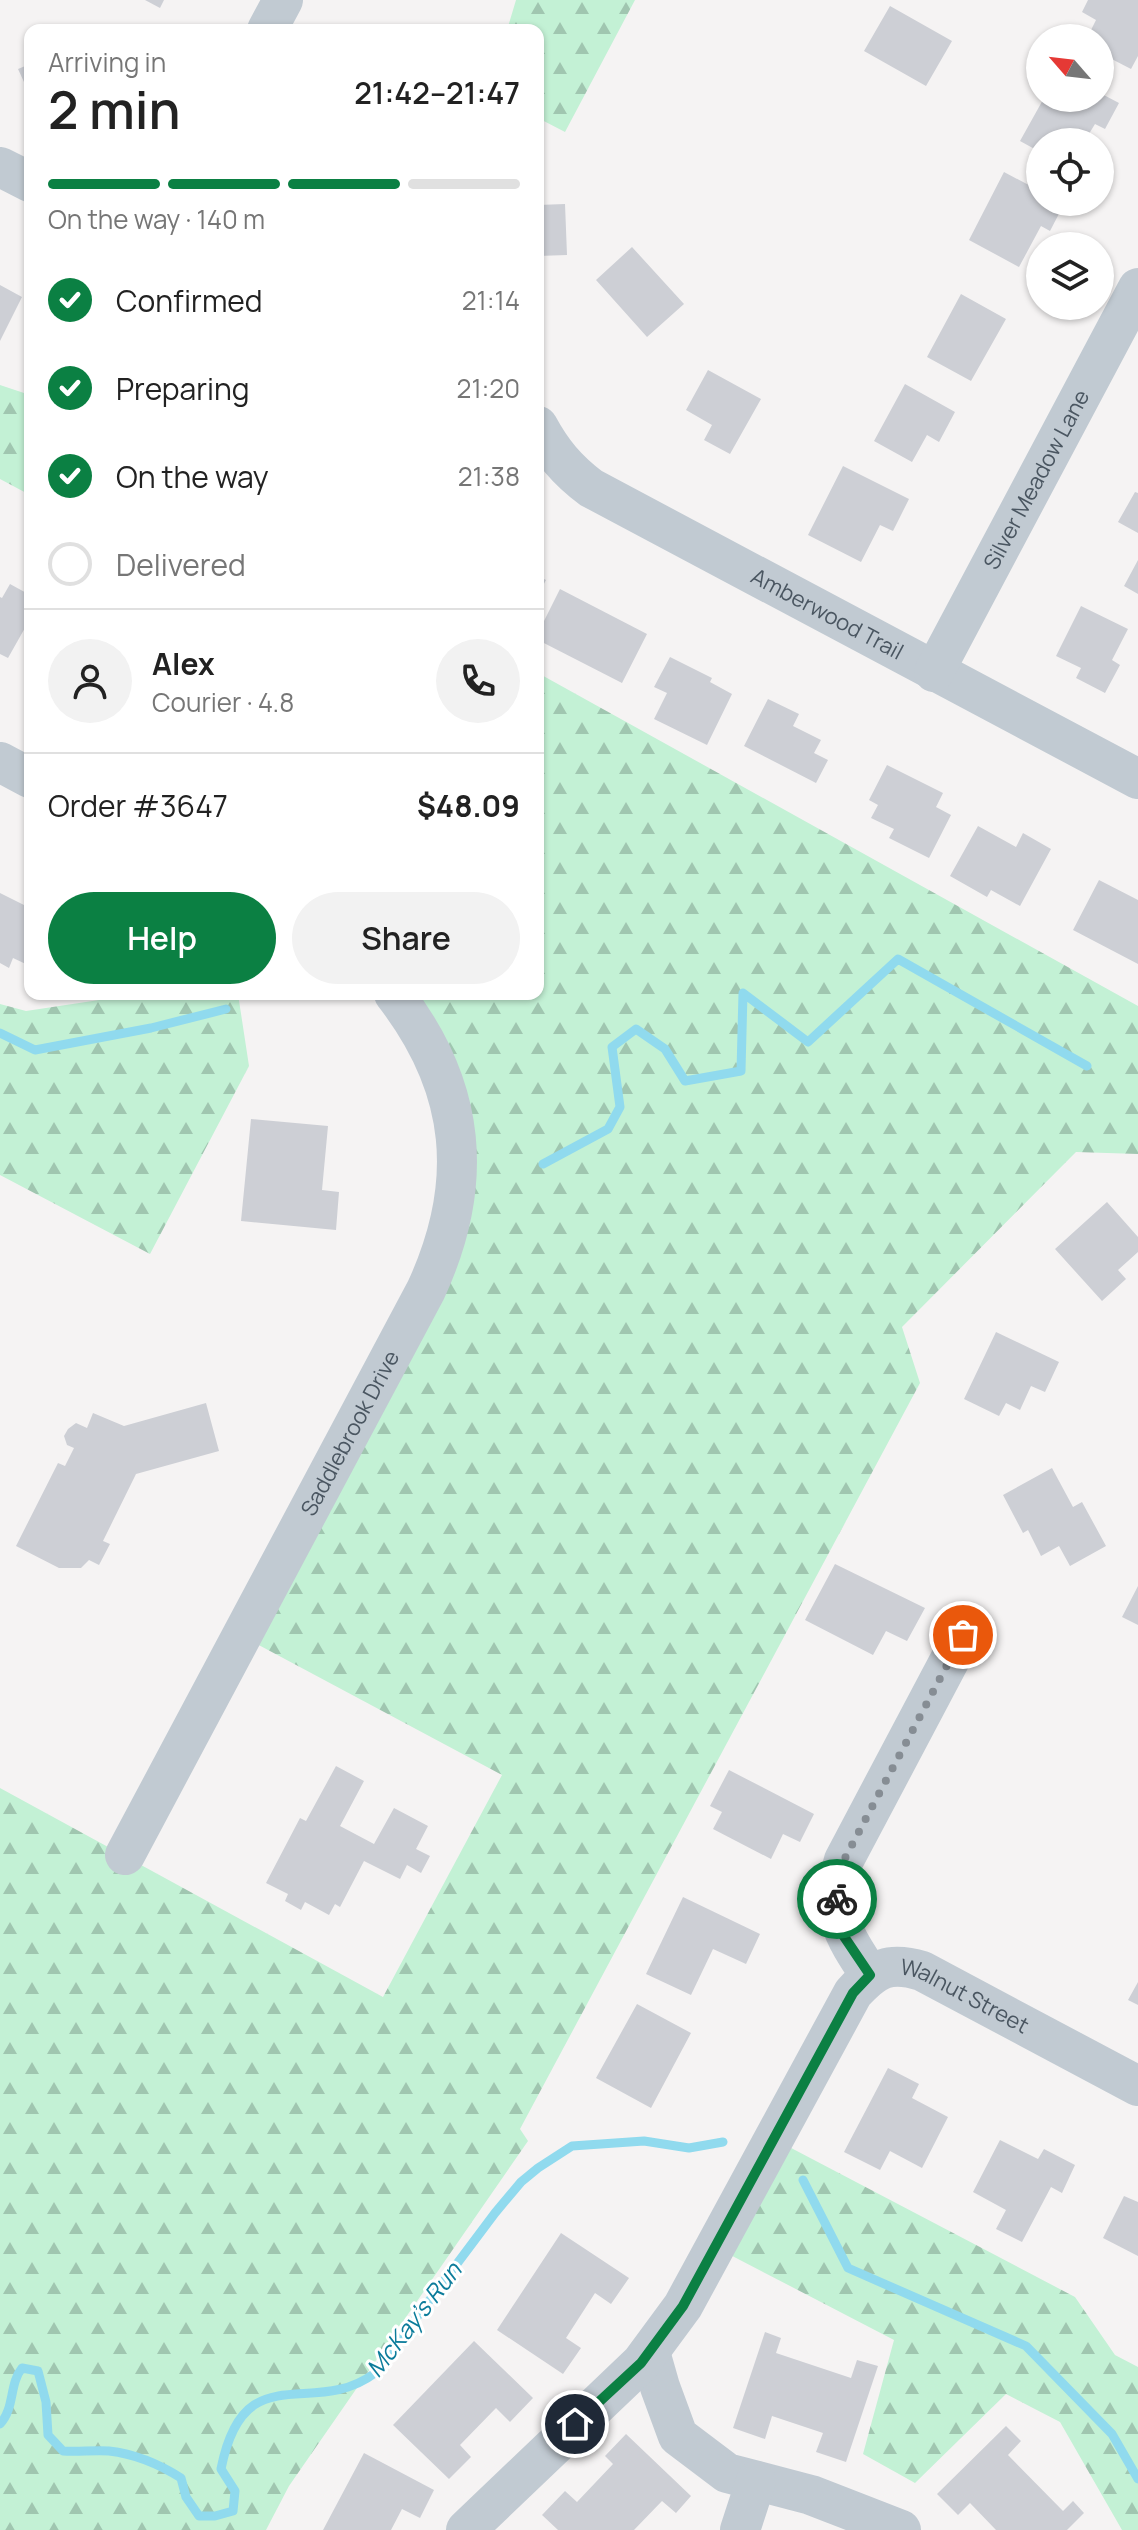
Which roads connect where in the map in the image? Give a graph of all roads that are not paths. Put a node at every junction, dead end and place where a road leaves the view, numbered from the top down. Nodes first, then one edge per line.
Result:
1 (283, 0) edge
2 (270, 24) edge
3 (0, 167) edge
4 (24, 179) edge
5 (1138, 288) edge
6 (544, 437) edge
7 (934, 672) junction
8 (0, 762) edge
9 (24, 775) edge
10 (1138, 779) edge
11 (399, 1000) edge
12 (963, 1635) dead end
13 (125, 1855) dead end
14 (870, 1975) junction
15 (1138, 2086) edge
16 (650, 2352) junction
17 (756, 2481) junction
18 (466, 2530) edge
19 (740, 2530) edge
20 (901, 2530) edge

1 - 2 street
3 - 4 street
5 - 7 street, Silver Meadow Lane
6 - 7 street, Amberwood Trail
7 - 10 street, Amberwood Trail
8 - 9 street
11 - 13 street, Saddlebrook Drive
12 - 14 street
14 - 15 street, Walnut Street
14 - 16 street, Walnut Street
16 - 17 street
16 - 18 street, Walnut Street
17 - 19 street
17 - 20 street

